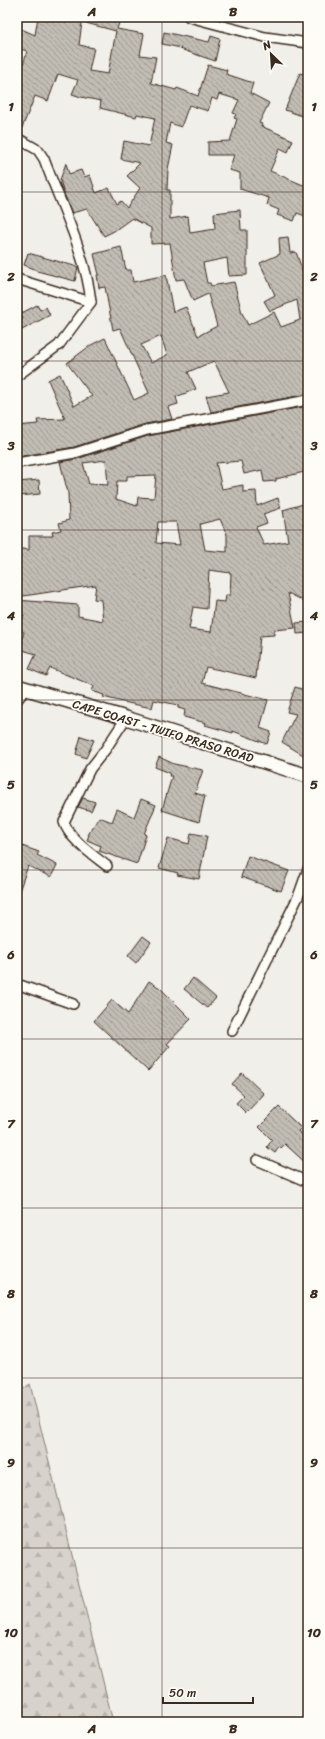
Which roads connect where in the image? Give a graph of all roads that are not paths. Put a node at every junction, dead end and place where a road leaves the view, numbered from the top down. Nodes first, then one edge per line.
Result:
1 (190, 17) edge
2 (308, 43) edge
3 (17, 138) edge
4 (17, 279) edge
5 (91, 302) junction
6 (17, 376) edge
7 (308, 400) edge
8 (17, 463) edge
9 (20, 692) edge
10 (126, 718) junction
11 (308, 776) edge
12 (107, 866) dead end
13 (308, 869) edge
14 (17, 984) edge
15 (73, 1004) dead end
16 (232, 1032) dead end
17 (257, 1160) dead end
18 (308, 1182) edge

1 - 2 street
3 - 5 street
4 - 5 street
5 - 6 street
7 - 8 street
9 - 10 main road, CAPE COAST - TWIFO PRASO ROAD
10 - 11 main road, CAPE COAST - TWIFO PRASO ROAD
10 - 12 street
13 - 16 street
14 - 15 street
17 - 18 street

